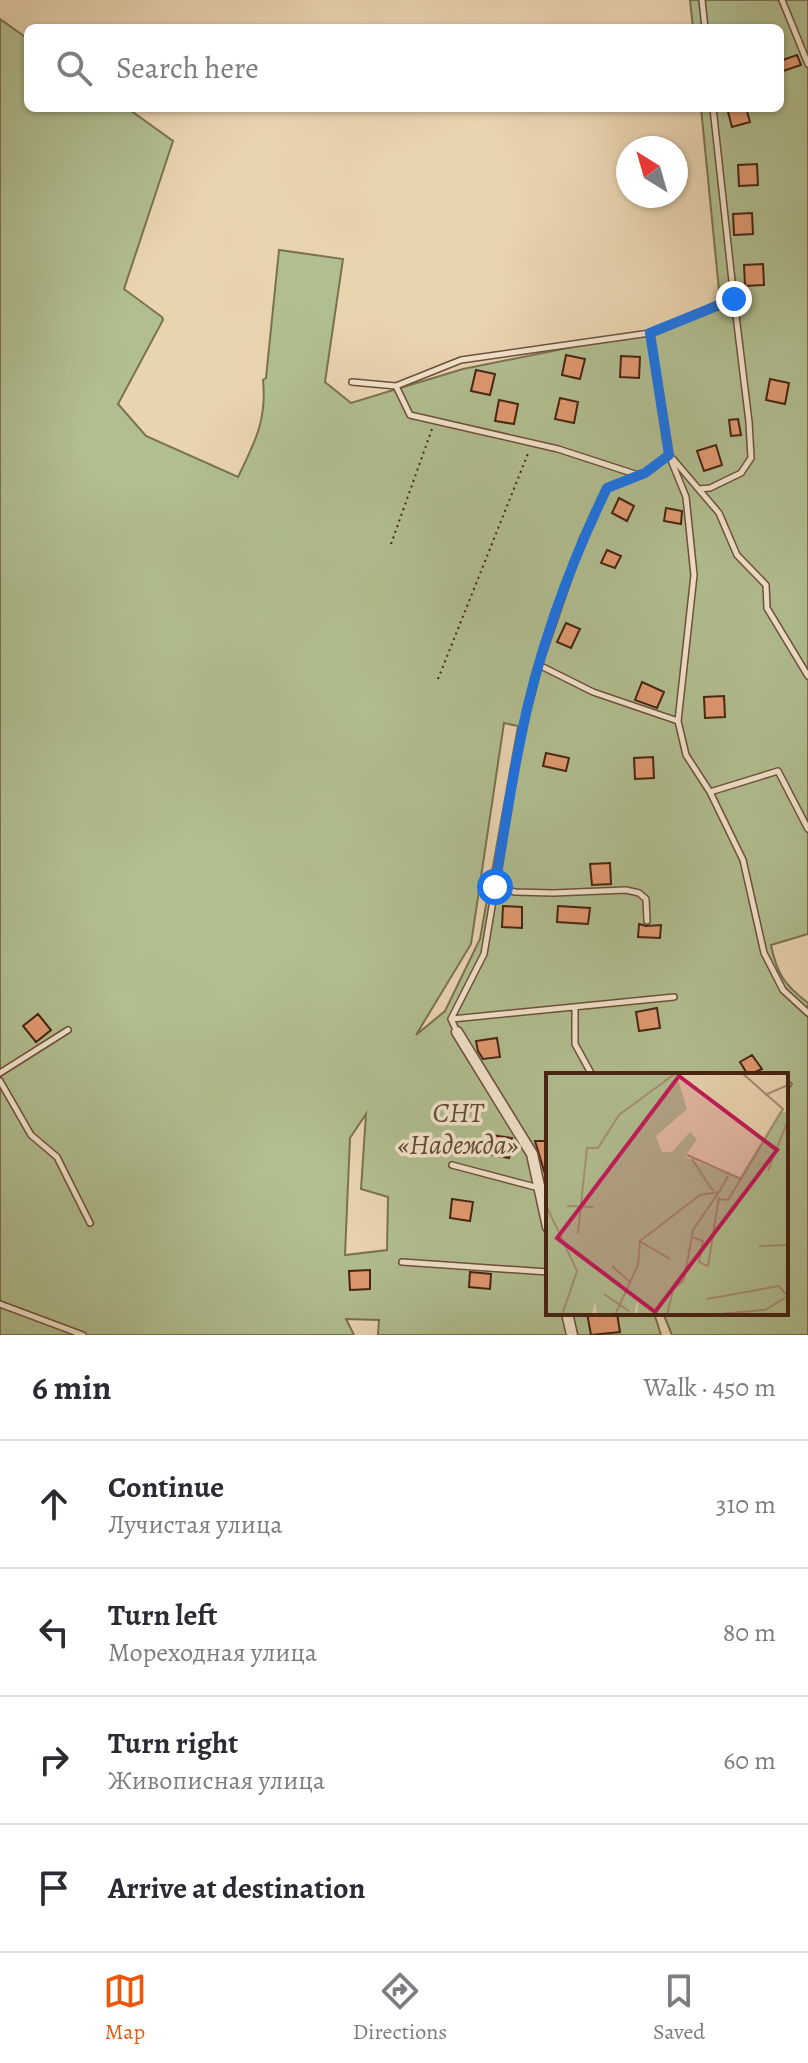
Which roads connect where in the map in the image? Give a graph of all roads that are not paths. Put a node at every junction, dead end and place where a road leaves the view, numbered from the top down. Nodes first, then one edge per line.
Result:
1 (702, 0) edge
2 (782, 0) edge
3 (705, 24) edge
4 (808, 64) edge
5 (713, 112) edge
6 (734, 299) junction
7 (650, 333) junction
8 (352, 382) dead end
9 (396, 386) junction
10 (669, 455) junction
11 (639, 476) junction
12 (698, 489) junction
13 (539, 665) junction
14 (808, 676) edge
15 (678, 721) junction
16 (710, 792) junction
17 (808, 829) edge
18 (495, 887) junction
19 (647, 921) dead end
20 (674, 997) dead end
21 (575, 1007) junction
22 (808, 1013) edge
23 (451, 1019) junction
24 (68, 1030) dead end
25 (457, 1032) joint
26 (0, 1073) edge
27 (591, 1073) edge
28 (0, 1081) edge
29 (452, 1165) dead end
30 (544, 1187) edge
31 (546, 1207) edge
32 (90, 1223) dead end
33 (402, 1262) dead end
34 (546, 1272) edge
35 (0, 1304) edge
36 (567, 1315) edge
37 (83, 1335) edge
38 (572, 1335) edge

1 - 3 lane
2 - 4 lane
5 - 6 lane
6 - 7 lane
6 - 12 lane
7 - 9 lane
7 - 10 lane
8 - 9 lane
9 - 11 lane
10 - 11 lane
10 - 12 lane
10 - 15 lane
11 - 13 lane
12 - 14 lane
13 - 15 lane
13 - 18 lane
15 - 16 lane
16 - 17 lane
16 - 22 lane
18 - 19 lane
18 - 23 lane
20 - 21 lane
21 - 23 lane
21 - 27 lane
23 - 25 lane
24 - 26 lane
25 - 30 street
28 - 32 lane
29 - 30 lane
30 - 31 street
33 - 34 lane
35 - 37 lane
36 - 38 street

